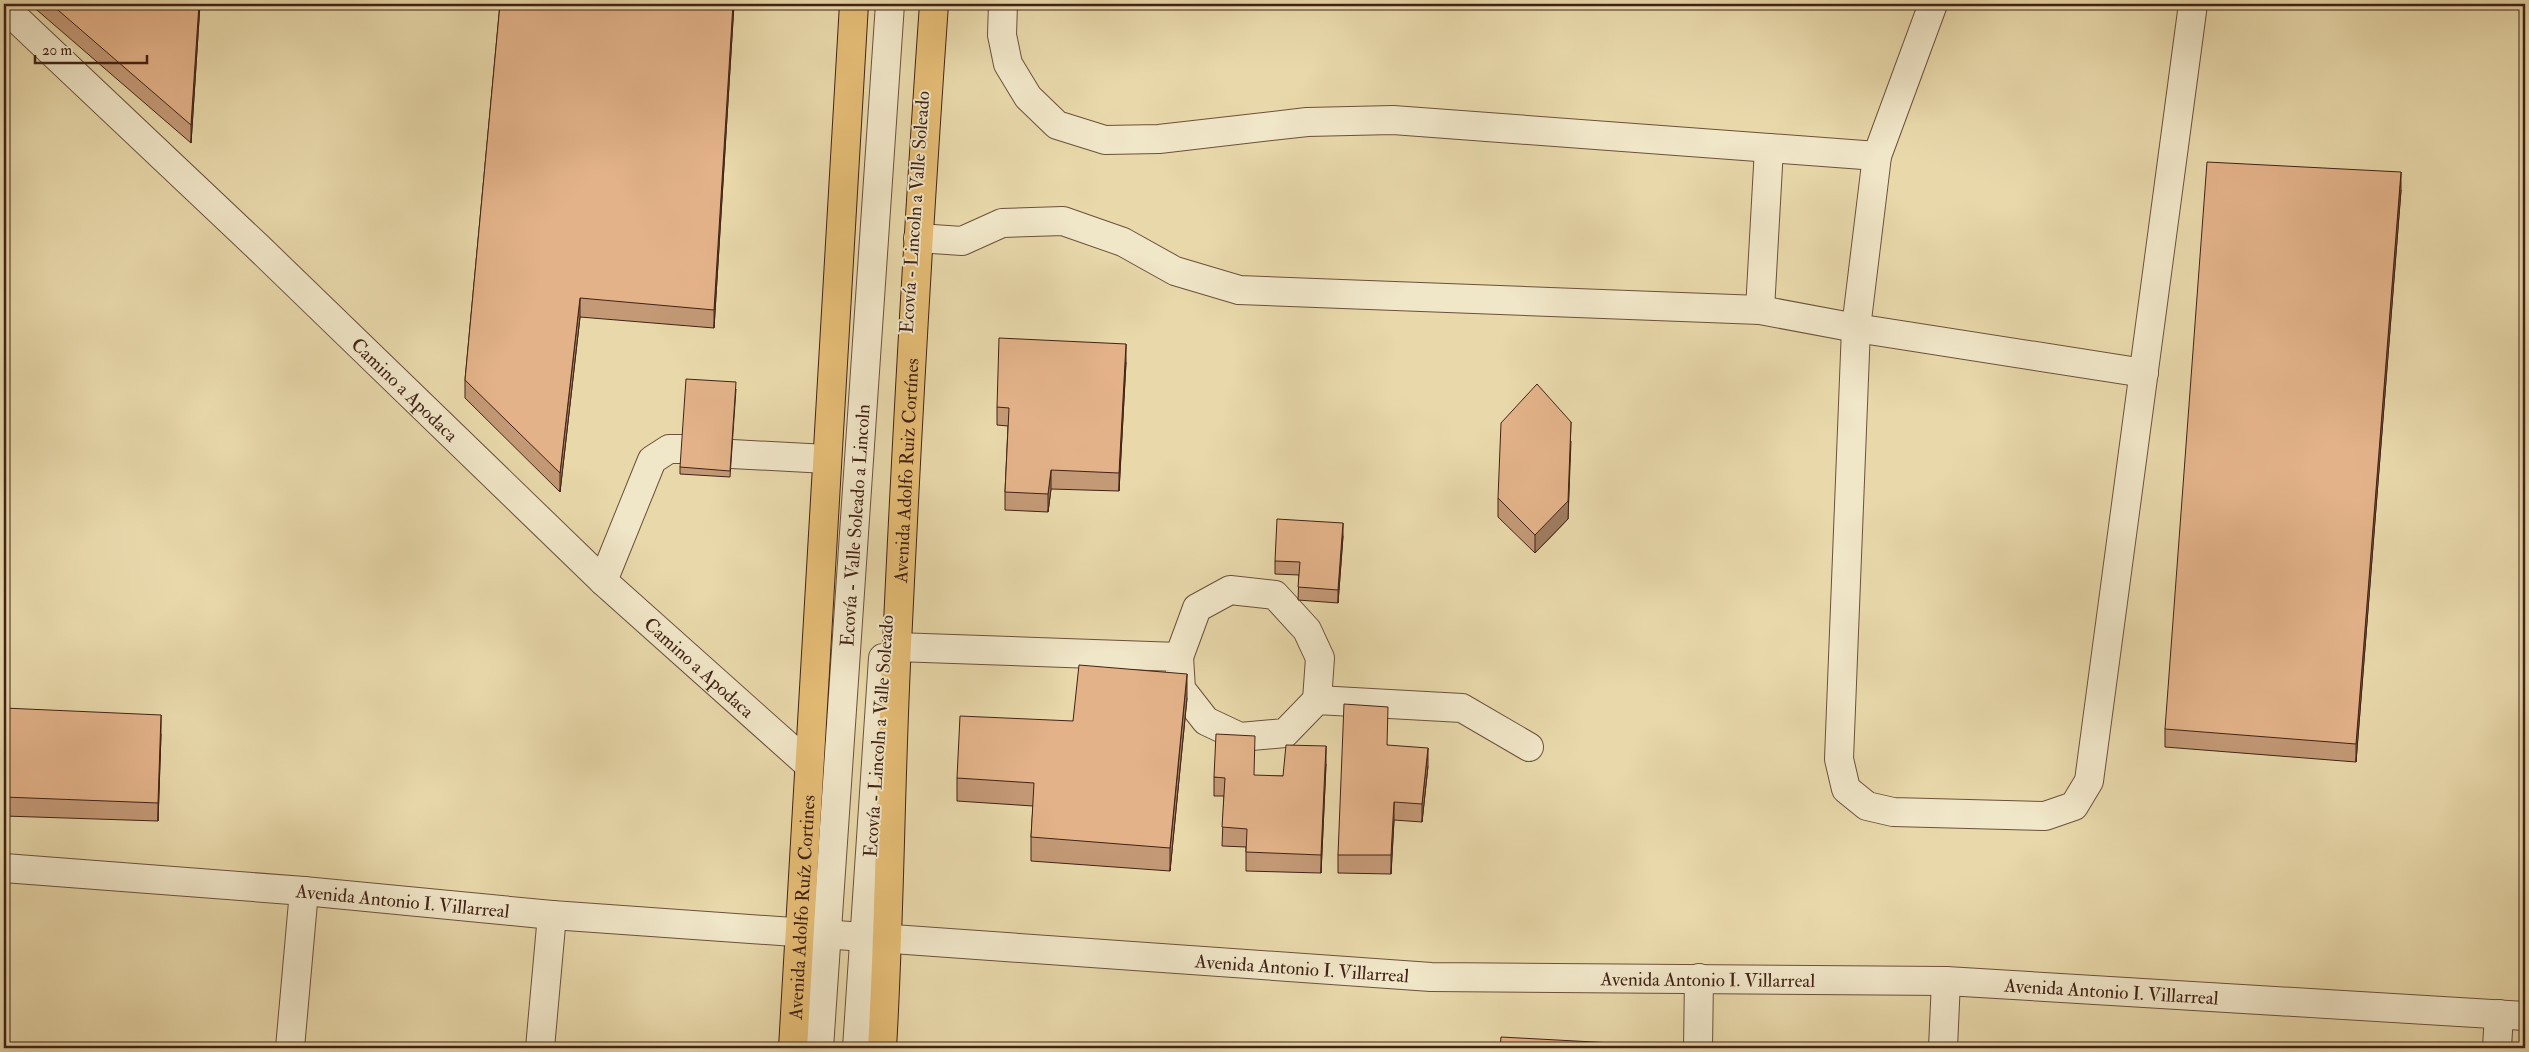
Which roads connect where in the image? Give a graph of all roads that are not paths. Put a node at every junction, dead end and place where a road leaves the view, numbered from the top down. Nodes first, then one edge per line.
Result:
1 (854, 4) edge
2 (890, 4) edge
3 (928, 4) edge
4 (934, 4) edge
5 (1003, 4) edge
6 (1933, 4) edge
7 (2193, 4) edge
8 (4, 7) edge
9 (1769, 148) junction
10 (1877, 156) junction
11 (918, 238) junction
12 (1760, 310) junction
13 (1856, 328) junction
14 (2144, 373) junction
15 (682, 449) edge
16 (732, 454) edge
17 (827, 459) junction
18 (603, 581) junction
19 (896, 647) junction
20 (1179, 657) junction
21 (1317, 700) junction
22 (1529, 747) dead end
23 (809, 765) junction
24 (4, 868) edge
25 (304, 891) junction
26 (552, 915) junction
27 (814, 934) junction
28 (876, 937) junction
29 (1699, 978) junction
30 (1946, 981) junction
31 (2512, 1015) edge
32 (290, 1048) edge
33 (540, 1048) edge
34 (793, 1048) edge
35 (819, 1048) edge
36 (857, 1048) edge
37 (882, 1048) edge
38 (1698, 1048) edge
39 (1943, 1048) edge
40 (2497, 1048) edge

1 - 17 main road
2 - 27 street, Ecovía - Valle Soleado a Lincoln
3 - 28 street, Ecovía - Lincoln a Valle Soleado
4 - 11 main road, Avenida Adolfo Ruiz Cortínes
5 - 9 street
6 - 10 street
7 - 14 street
8 - 18 street, Camino a Apodaca
9 - 10 street
9 - 12 street
10 - 13 street
11 - 12 street
11 - 19 main road, Avenida Adolfo Ruiz Cortínes
12 - 13 street
13 - 14 street
13 - 14 street
15 - 18 street
16 - 17 street
17 - 23 main road
18 - 23 street, Camino a Apodaca
19 - 20 street
19 - 28 main road, Avenida Adolfo Ruiz Cortínes
20 - 21 street
20 - 21 street
21 - 22 street
23 - 27 main road, Avenida Adolfo Ruíz Cortines
24 - 25 street, Avenida Antonio I. Villarreal
25 - 26 street, Avenida Antonio I. Villarreal
25 - 32 street
26 - 27 street, Avenida Antonio I. Villarreal
26 - 33 street
27 - 28 street, Avenida Antonio I. Villarreal
27 - 34 main road, Avenida Adolfo Ruíz Cortines
27 - 35 street, Ecovía - Valle Soleado a Lincoln
28 - 29 street, Avenida Antonio I. Villarreal
28 - 36 street, Ecovía - Lincoln a Valle Soleado
28 - 37 main road
29 - 30 street, Avenida Antonio I. Villarreal
29 - 38 street
30 - 31 street, Avenida Antonio I. Villarreal
30 - 39 street
31 - 40 street

